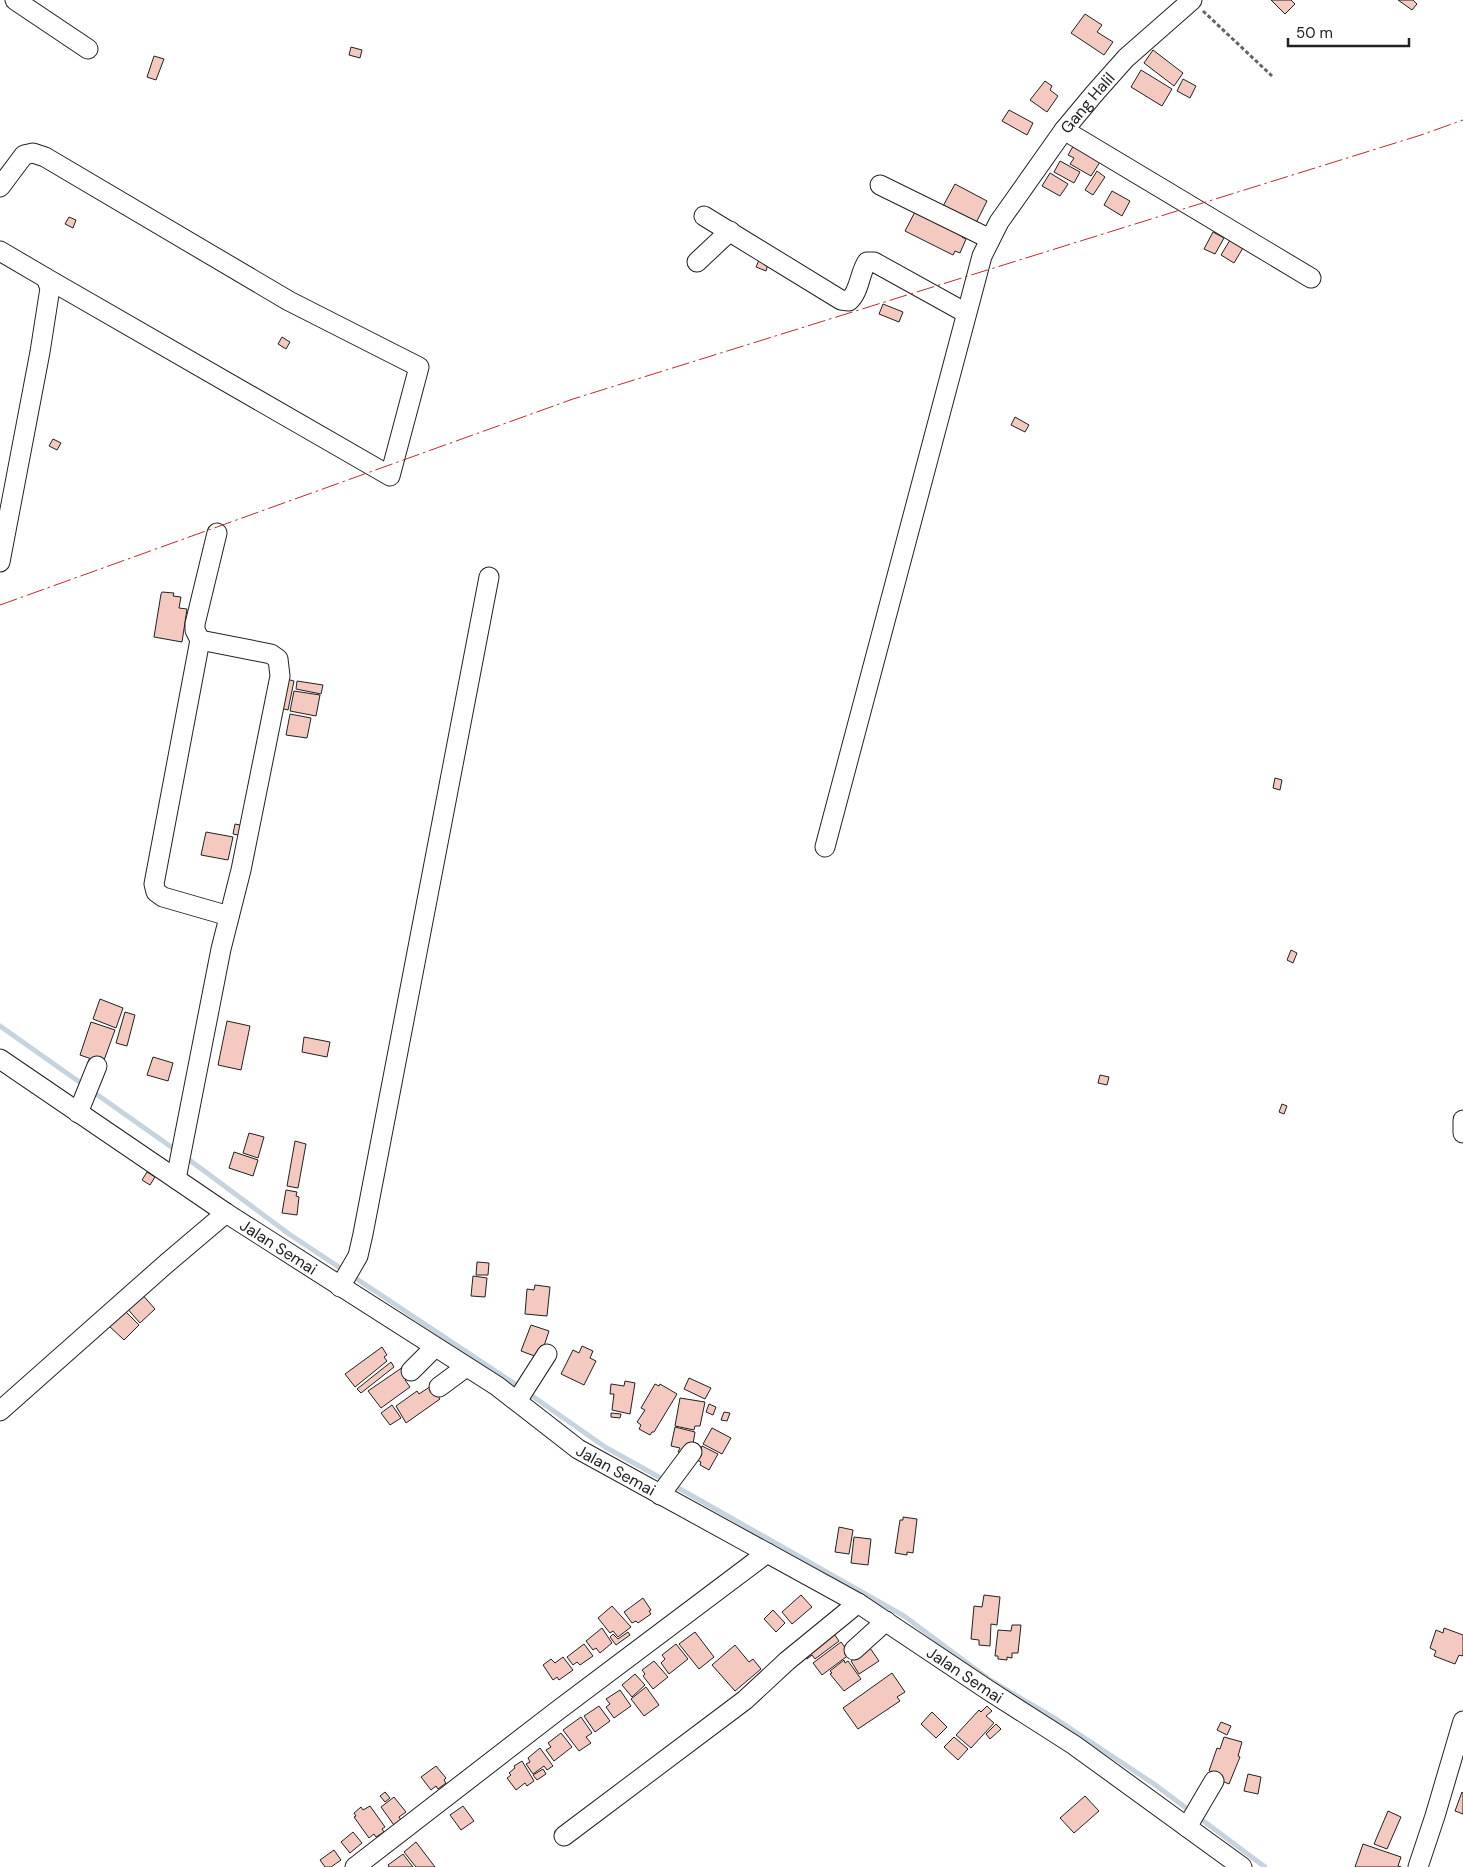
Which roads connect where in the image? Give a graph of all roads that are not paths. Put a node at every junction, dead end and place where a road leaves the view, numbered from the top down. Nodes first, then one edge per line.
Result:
1 (15, 0) edge
2 (1192, 0) edge
3 (88, 49) dead end
4 (1064, 130) junction
5 (880, 185) dead end
6 (0, 187) edge
7 (704, 216) dead end
8 (730, 231) junction
9 (990, 239) junction
10 (0, 251) edge
11 (697, 262) dead end
12 (46, 278) junction
13 (1311, 278) dead end
14 (966, 313) junction
15 (217, 533) dead end
16 (0, 562) edge
17 (489, 577) dead end
18 (200, 640) junction
19 (825, 847) dead end
20 (229, 916) junction
21 (0, 1059) edge
22 (97, 1066) dead end
23 (80, 1108) junction
24 (1463, 1120) edge
25 (1463, 1133) edge
26 (177, 1175) junction
27 (226, 1213) junction
28 (342, 1284) junction
29 (435, 1347) junction
30 (547, 1354) dead end
31 (466, 1367) junction
32 (411, 1371) dead end
33 (439, 1387) dead end
34 (520, 1397) junction
35 (0, 1411) edge
36 (692, 1452) dead end
37 (668, 1485) junction
38 (767, 1553) junction
39 (858, 1602) junction
40 (886, 1621) junction
41 (854, 1650) dead end
42 (1463, 1721) edge
43 (1214, 1781) dead end
44 (1190, 1822) junction
45 (564, 1836) dead end
46 (355, 1867) edge
47 (1242, 1867) edge
48 (1418, 1867) edge

1 - 3 street
2 - 4 street, Gang Halil
4 - 9 street, Gang Halil
4 - 13 street
5 - 9 street
6 - 12 street
7 - 8 street
8 - 11 street
8 - 14 street
9 - 14 street, Gang Halil
10 - 12 street
12 - 16 street
14 - 19 street, Gang Halil
15 - 18 street
17 - 28 street
18 - 20 street
18 - 20 street
20 - 26 street
21 - 23 street, Jalan Semai
22 - 23 street
23 - 26 street, Jalan Semai
24 - 25 street
26 - 27 street, Jalan Semai
27 - 28 street, Jalan Semai
27 - 35 street
28 - 29 street, Jalan Semai
29 - 31 street, Jalan Semai
29 - 32 street
30 - 34 street
31 - 33 street
31 - 34 street, Jalan Semai
34 - 37 street, Jalan Semai
36 - 37 street
37 - 38 street, Jalan Semai
38 - 39 street, Jalan Semai
38 - 46 street
39 - 40 street, Jalan Semai
39 - 45 street
40 - 41 street
40 - 44 street, Jalan Semai
42 - 48 street
43 - 44 street
44 - 47 street, Jalan Semai

